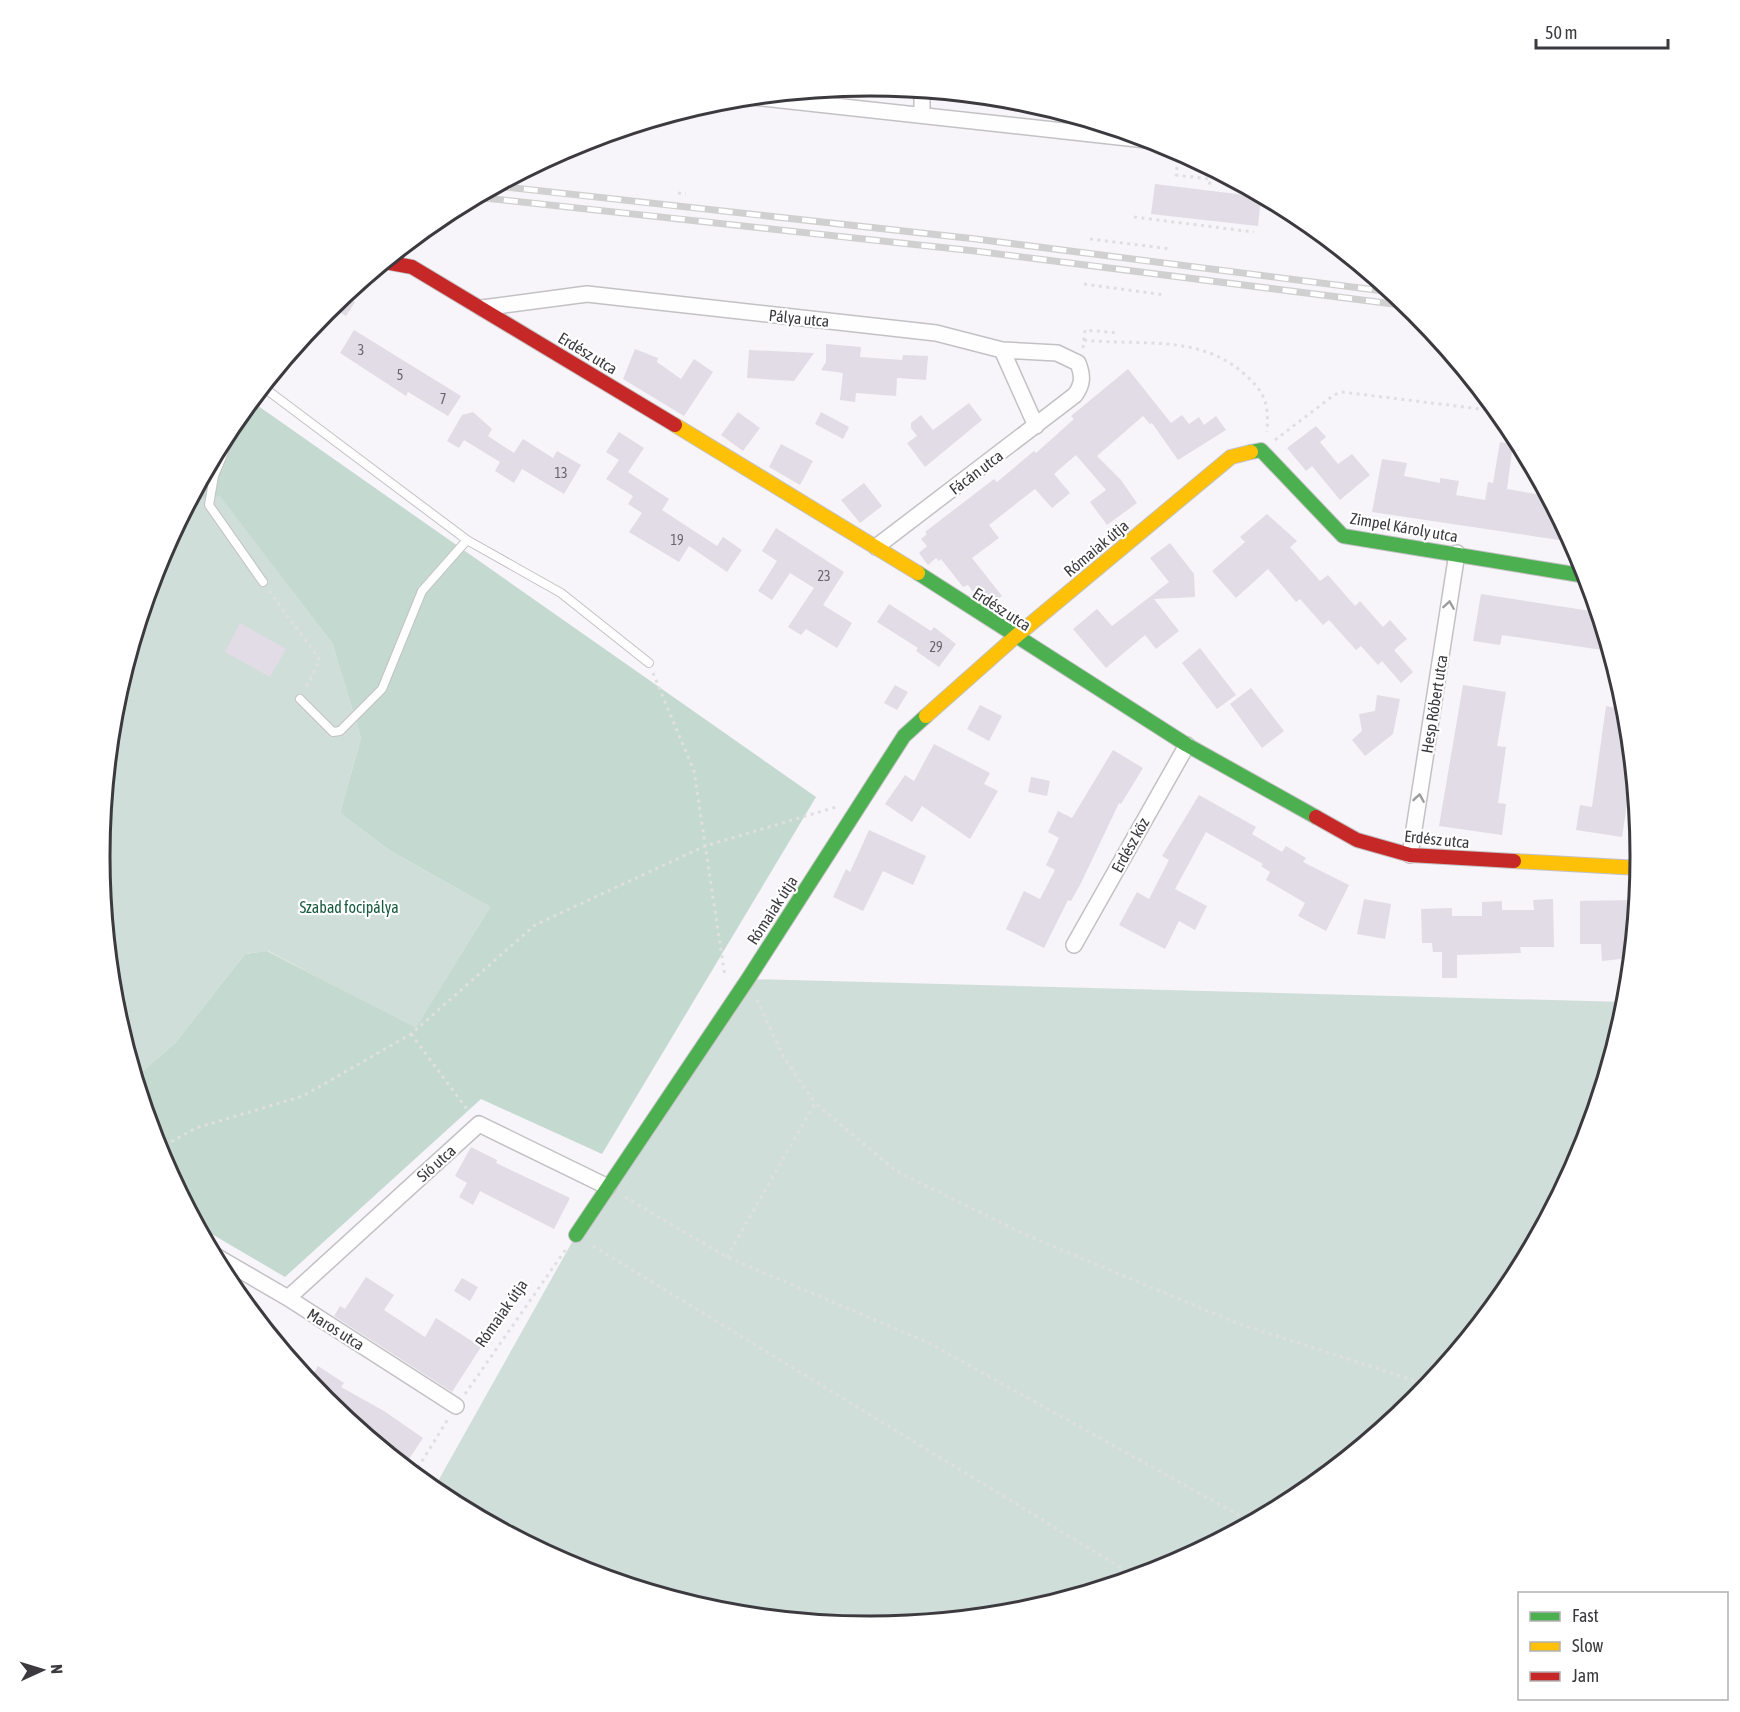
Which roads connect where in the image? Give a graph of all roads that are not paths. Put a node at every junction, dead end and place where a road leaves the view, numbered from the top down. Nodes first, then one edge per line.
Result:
1 (922, 98) edge
2 (790, 101) edge
3 (922, 116) junction
4 (1116, 137) edge
5 (394, 264) edge
6 (482, 308) junction
7 (1002, 350) junction
8 (269, 391) edge
9 (1075, 395) joint
10 (1036, 426) junction
11 (1255, 450) joint
12 (218, 466) edge
13 (467, 540) junction
14 (876, 547) junction
15 (1457, 553) junction
16 (1575, 574) edge
17 (263, 582) road end
18 (1015, 637) junction
19 (649, 663) road end
20 (300, 699) road end
21 (1187, 745) junction
22 (1410, 855) junction
23 (1630, 867) edge
24 (1074, 945) dead end
25 (608, 1187) junction
26 (576, 1236) road end
27 (229, 1264) edge
28 (288, 1298) junction
29 (456, 1406) road end

1 - 3 street
2 - 3 street
3 - 4 street
5 - 6 street, Erdész utca
6 - 7 street, Pálya utca
6 - 14 street, Erdész utca
7 - 9 street, Pálya utca
7 - 10 street
8 - 13 lane
9 - 10 street, Fácán utca
10 - 14 street, Fácán utca
11 - 15 street, Zimpel Károly utca
11 - 18 street, Rómaiak útja
12 - 17 lane
13 - 19 lane
13 - 20 lane
14 - 18 street, Erdész utca
15 - 16 street, Zimpel Károly utca
22 -> 15 street, Hesp Róbert utca
18 - 21 street, Erdész utca
18 - 25 street, Rómaiak útja
21 - 22 street, Erdész utca
21 - 24 street, Erdész köz
22 - 23 street, Erdész utca
25 - 26 street, Rómaiak útja
25 - 28 street, Sió utca
27 - 28 street, Maros utca
28 - 29 street, Maros utca

